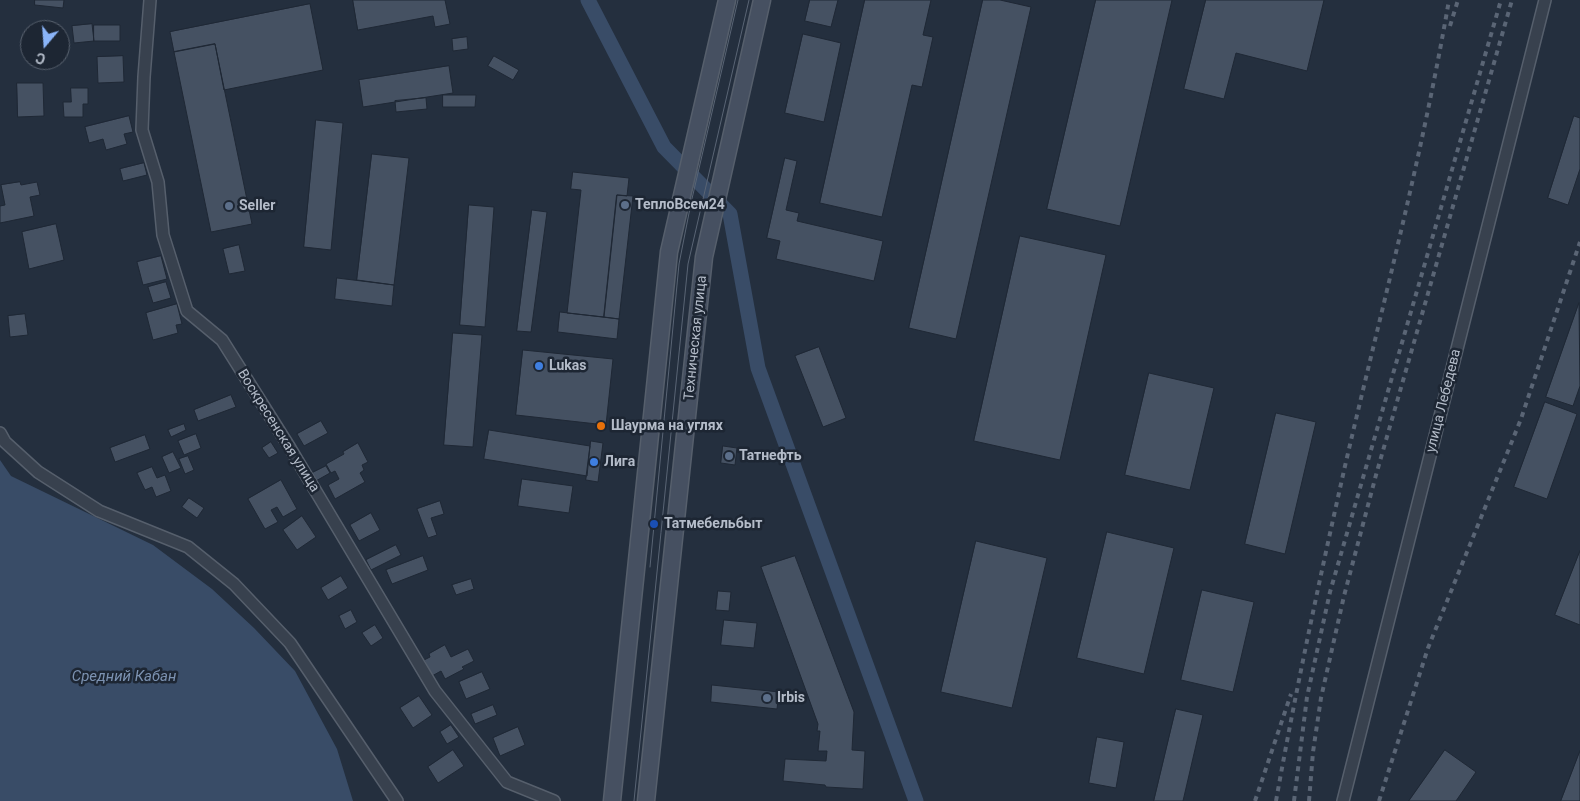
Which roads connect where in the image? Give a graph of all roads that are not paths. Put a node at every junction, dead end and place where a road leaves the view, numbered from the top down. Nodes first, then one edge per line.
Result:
1 (150, 0) edge
2 (727, 0) edge
3 (762, 0) edge
4 (1545, 0) edge
5 (0, 433) edge
6 (397, 801) edge
7 (554, 801) edge
8 (612, 801) edge
9 (646, 801) edge
10 (1343, 801) edge

1 - 7 street, Воскресенская улица
2 - 8 main road
3 - 9 main road, Техническая улица
4 - 10 street, улица Лебедева
5 - 6 street

